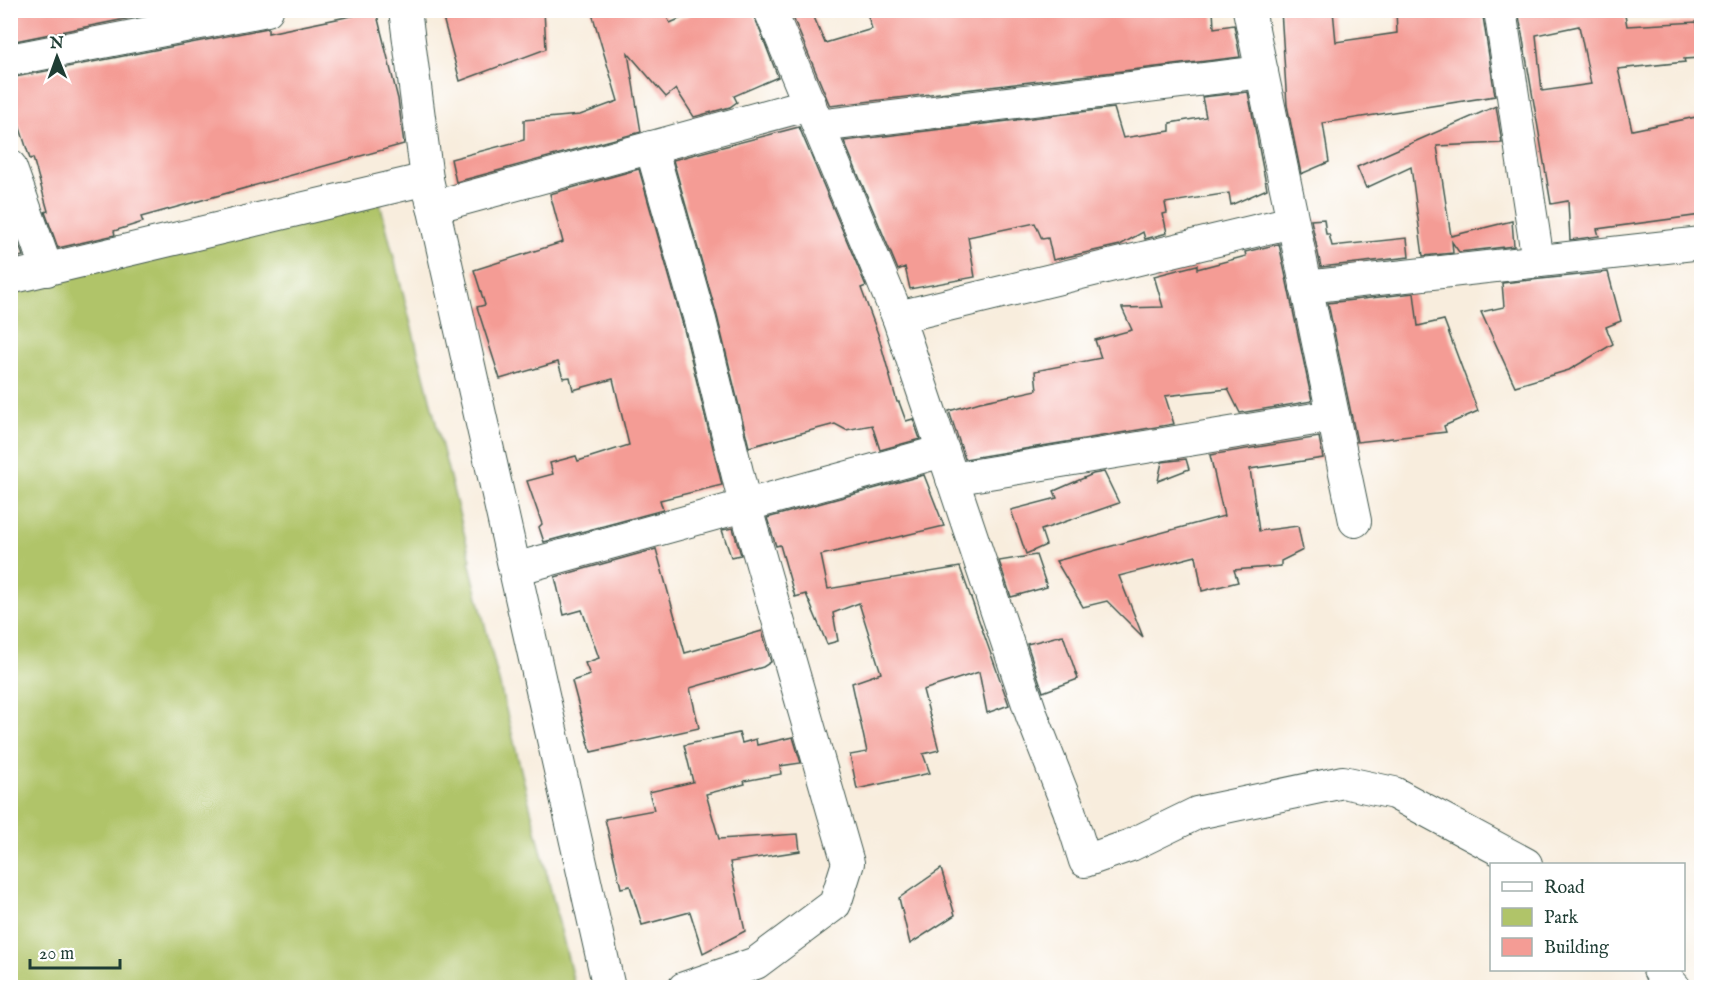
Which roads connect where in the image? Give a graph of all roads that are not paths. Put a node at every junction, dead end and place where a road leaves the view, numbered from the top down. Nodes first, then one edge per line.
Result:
1 (267, 10) edge
2 (405, 10) edge
3 (770, 10) edge
4 (1249, 10) edge
5 (1500, 10) edge
6 (10, 60) edge
7 (1262, 72) junction
8 (814, 115) junction
9 (651, 147) junction
10 (10, 166) edge
11 (430, 193) junction
12 (1293, 222) junction
13 (1701, 243) edge
14 (1538, 261) junction
15 (46, 270) junction
16 (10, 278) edge
17 (1306, 287) junction
18 (898, 318) junction
19 (1333, 416) junction
20 (948, 465) junction
21 (745, 505) junction
22 (1355, 521) dead end
23 (515, 568) junction
24 (1524, 863) edge
25 (1661, 971) edge
26 (609, 987) edge
27 (684, 987) edge
28 (1675, 987) edge

1 - 6 street
2 - 11 street
3 - 8 street
4 - 7 street
5 - 14 street
7 - 8 street
7 - 12 street
8 - 9 street
8 - 18 street
9 - 11 street
9 - 21 street
10 - 15 street
11 - 15 street
11 - 23 street
12 - 17 street
12 - 18 street
13 - 14 street
14 - 17 street
15 - 16 street
17 - 19 street
18 - 20 street
19 - 20 street
19 - 22 street
20 - 21 street
20 - 24 street
21 - 23 street
21 - 27 street
23 - 26 street
25 - 28 street

